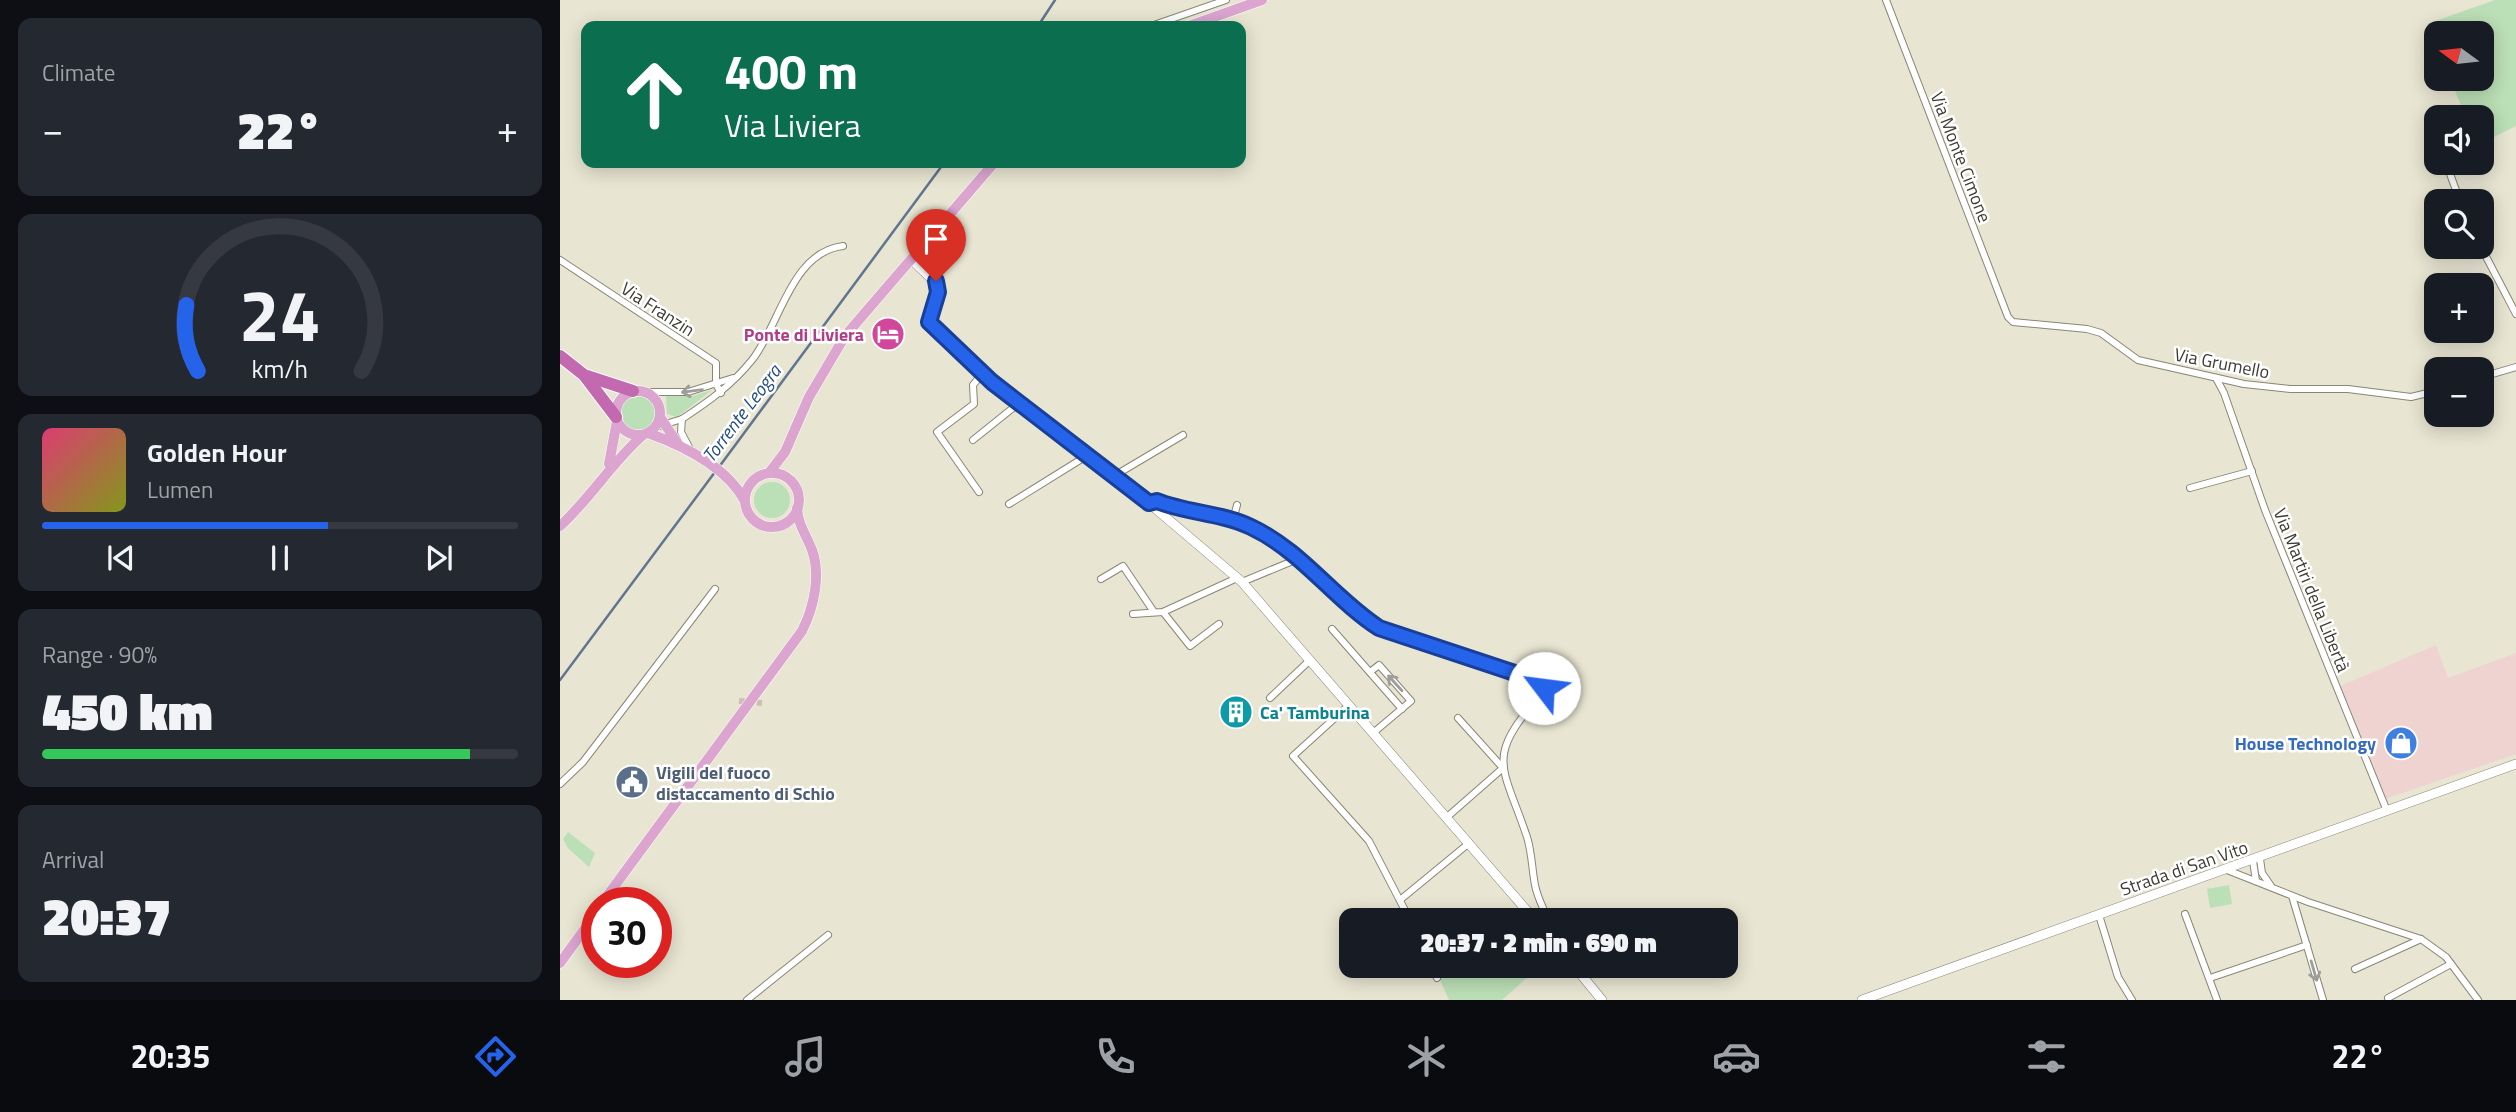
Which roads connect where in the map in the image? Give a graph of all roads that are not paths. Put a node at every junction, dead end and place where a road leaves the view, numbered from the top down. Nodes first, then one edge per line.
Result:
1 (1226, 0) edge
2 (1262, 0) edge
3 (1886, 0) edge
4 (1165, 21) edge
5 (1203, 21) edge
6 (990, 168) edge
7 (930, 238) junction
8 (842, 246) dead end
9 (911, 259) junction
10 (2487, 259) edge
11 (560, 260) edge
12 (928, 274) junction
13 (2516, 314) edge
14 (2013, 322) joint
15 (560, 356) edge
16 (2516, 367) edge
17 (2494, 373) edge
18 (584, 374) junction
19 (982, 374) junction
20 (738, 376) junction
21 (2216, 378) junction
22 (716, 384) junction
23 (639, 391) junction
24 (721, 393) junction
25 (2424, 394) edge
26 (1018, 403) junction
27 (616, 419) junction
28 (682, 419) junction
29 (654, 428) junction
30 (1183, 435) dead end
31 (973, 440) dead end
32 (681, 443) junction
33 (785, 452) junction
34 (1088, 455) junction
35 (2252, 471) junction
36 (769, 473) junction
37 (605, 474) junction
38 (758, 476) junction
39 (1114, 476) junction
40 (731, 478) junction
41 (788, 478) junction
42 (2190, 488) dead end
43 (979, 492) dead end
44 (745, 501) junction
45 (1149, 503) junction
46 (1009, 504) dead end
47 (1237, 505) dead end
48 (797, 508) junction
49 (1233, 520) junction
50 (560, 526) edge
51 (779, 526) junction
52 (805, 537) junction
53 (1300, 558) junction
54 (1101, 579) dead end
55 (1240, 580) junction
56 (715, 589) dead end
57 (1154, 612) junction
58 (1163, 612) junction
59 (1133, 614) dead end
60 (1219, 624) dead end
61 (1332, 629) dead end
62 (1309, 661) junction
63 (1370, 672) junction
64 (1270, 698) dead end
65 (1348, 706) junction
66 (1402, 709) junction
67 (1458, 719) dead end
68 (1373, 733) junction
69 (2516, 764) edge
70 (1503, 768) junction
71 (560, 784) edge
72 (2387, 811) junction
73 (1446, 818) junction
74 (1468, 844) junction
75 (2257, 860) junction
76 (2227, 870) junction
77 (2256, 881) junction
78 (614, 887) edge
79 (2272, 887) junction
80 (2292, 896) junction
81 (1400, 900) junction
82 (1404, 908) edge
83 (1524, 908) edge
84 (1543, 908) edge
85 (2185, 914) dead end
86 (2099, 915) junction
87 (581, 933) edge
88 (828, 935) dead end
89 (2421, 939) junction
90 (2307, 945) junction
91 (562, 959) edge
92 (2451, 964) junction
93 (2355, 969) dead end
94 (1584, 978) edge
95 (2210, 978) junction
96 (2388, 998) dead end
97 (747, 1000) edge
98 (1602, 1000) edge
99 (1862, 1000) edge
100 (2132, 1000) edge
101 (2217, 1000) edge
102 (2323, 1000) edge
103 (2478, 1000) edge

1 - 4 street
2 - 5 main road
3 - 14 street, Via Monte Cimone
6 - 7 main road
7 - 9 main road
7 - 12 street
8 - 20 street
9 - 12 street
9 - 33 main road
10 - 13 street
11 - 22 street, Via Franzin
12 - 19 street
14 - 21 street, Via Grumello
15 - 18 highway
16 - 17 street
18 - 23 highway
18 - 27 highway
19 - 26 street
19 - 43 street
20 - 22 street
20 - 24 street
21 - 25 street, Via Grumello
21 - 35 street, Via Martiri della Libertà
22 -> 23 street
22 - 24 street, Via Franzin
23 - 27 main road
23 - 29 main road
24 - 28 street
26 - 31 street
26 - 34 street
27 - 29 main road
27 - 37 main road
28 - 29 street
28 - 32 street
29 - 32 main road
29 - 32 main road
29 - 37 main road
30 - 39 street
32 - 40 main road
33 - 36 main road
33 - 41 main road
34 - 39 street
34 - 46 street
35 - 42 street
35 - 72 street, Via Martiri della Libertà
36 - 38 main road
36 - 41 main road
37 - 50 main road
38 - 40 main road
38 - 44 main road
39 - 45 street
40 - 44 main road
41 - 48 main road
44 - 51 main road
45 - 49 street
45 - 55 street
47 - 49 street
48 - 51 main road
48 - 52 main road
49 - 53 street
51 - 52 main road
52 - 78 main road
53 - 55 street
53 - 70 street
54 - 57 street
55 - 58 street
55 - 62 street
56 - 71 street
57 - 58 street
57 - 59 street
58 - 60 street
61 - 63 street
62 - 64 street
62 - 65 street
63 - 66 street
66 -> 63 street
65 - 68 street
65 - 81 street
66 - 68 street
67 - 70 street
68 - 73 street
69 - 72 street, Strada di San Vito
70 - 73 street
70 - 84 street
72 - 75 street, Strada di San Vito
73 - 74 street
74 - 81 street
74 - 83 street
75 - 76 street, Strada di San Vito
75 - 77 street
75 - 79 street
76 - 77 street
76 - 86 street, Strada di San Vito
77 - 79 street
79 - 80 street
80 - 89 street
80 - 90 street
81 - 82 street
85 - 95 street
86 - 99 street, Strada di San Vito
86 - 100 street
87 - 91 main road
88 - 97 street
89 - 92 street
89 - 93 street
90 - 95 street
90 -> 102 street
92 - 96 street
92 - 103 street
94 - 98 street
95 - 101 street

